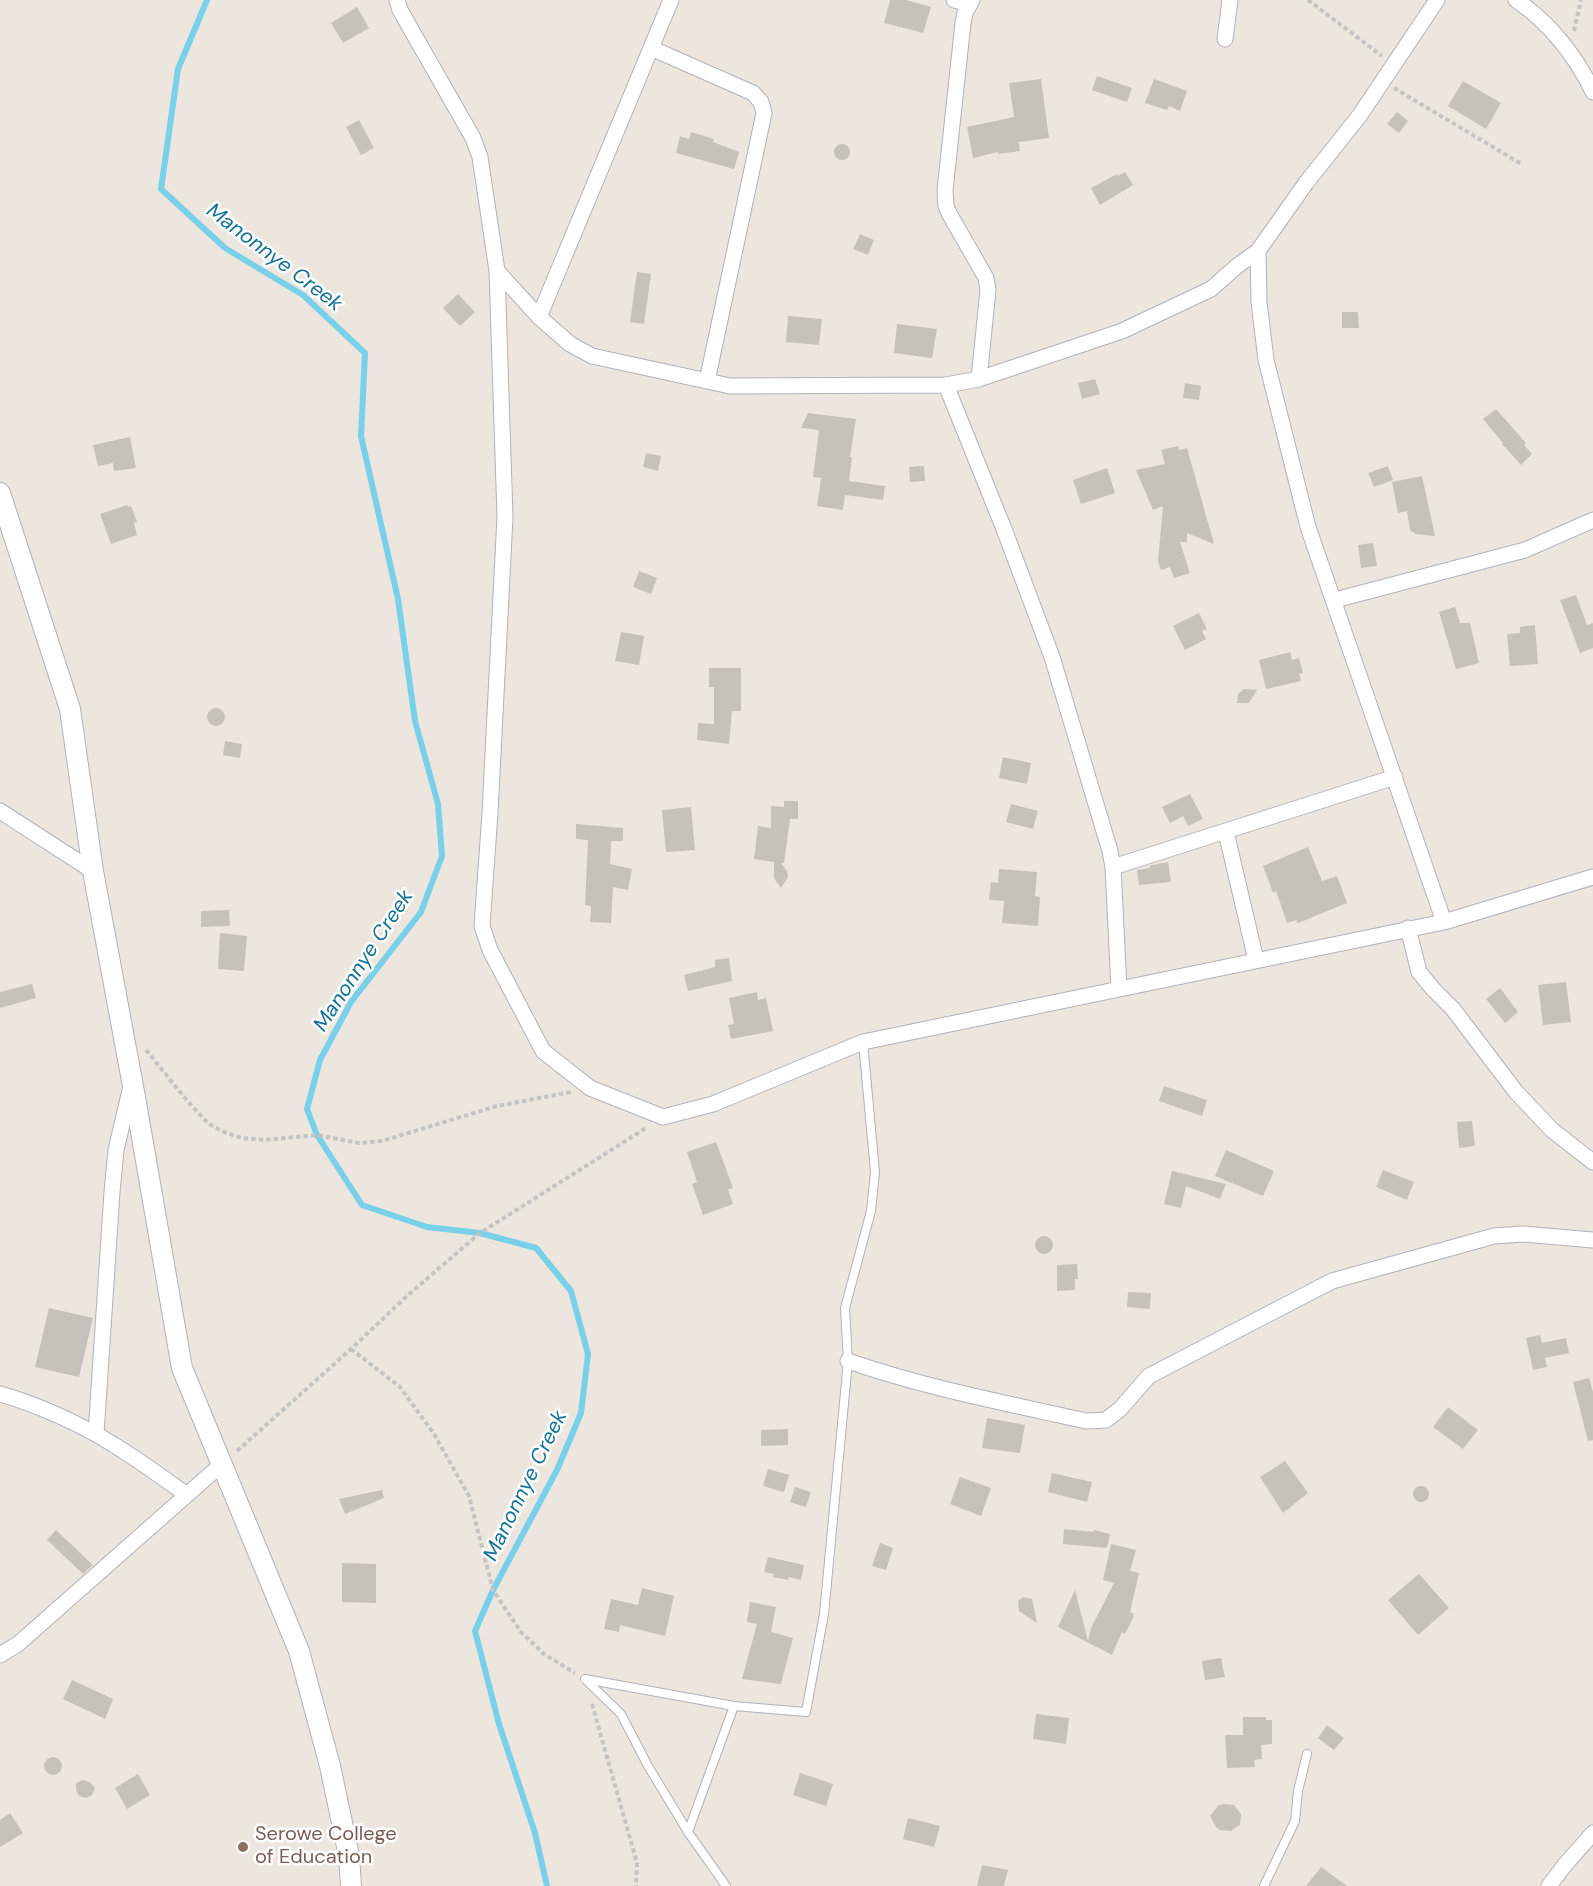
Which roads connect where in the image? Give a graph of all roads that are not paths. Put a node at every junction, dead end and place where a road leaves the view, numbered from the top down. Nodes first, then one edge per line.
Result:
1 (397, 0) edge
2 (671, 0) edge
3 (954, 0) edge
4 (1230, 0) edge
5 (1437, 0) edge
6 (1516, 0) edge
7 (971, 2) edge
8 (1225, 39) dead end
9 (651, 48) junction
10 (1593, 92) edge
11 (1258, 251) junction
12 (497, 271) junction
13 (539, 317) junction
14 (979, 379) junction
15 (707, 381) junction
16 (946, 385) junction
17 (0, 494) edge
18 (1593, 520) edge
19 (1335, 600) junction
20 (1395, 777) junction
21 (0, 811) edge
22 (1226, 832) junction
23 (1113, 867) junction
24 (93, 871) junction
25 (1593, 877) edge
26 (1444, 922) junction
27 (1408, 928) junction
28 (1256, 960) junction
29 (1119, 989) junction
30 (863, 1042) junction
31 (132, 1080) junction
32 (1593, 1162) edge
33 (1593, 1240) edge
34 (848, 1361) junction
35 (0, 1394) edge
36 (96, 1434) junction
37 (223, 1463) junction
38 (187, 1495) junction
39 (0, 1655) edge
40 (734, 1706) junction
41 (1307, 1754) dead end
42 (688, 1832) junction
43 (1593, 1833) edge
44 (351, 1886) edge
45 (726, 1886) edge
46 (1264, 1886) edge
47 (1549, 1886) edge

1 - 12 street
2 - 9 street
3 - 7 street
4 - 8 street
5 - 11 street
6 - 10 street
7 - 14 street
9 - 13 street
9 - 15 street
11 - 14 street
11 - 19 street
12 - 13 street
12 - 30 street
13 - 15 street
14 - 16 street
15 - 16 street
16 - 23 street
17 - 24 street
18 - 19 street
19 - 20 street
20 - 22 street
20 - 26 street
21 - 24 street
22 - 23 street
22 - 28 street
23 - 29 street
24 - 31 street
25 - 26 street
26 - 27 street
27 - 28 street
27 - 32 street
28 - 29 street
29 - 30 street
30 - 34 lane
31 - 36 street
31 - 37 street
33 - 34 street
34 - 40 lane
35 - 36 street
36 - 38 street
37 - 38 street
37 - 44 street
38 - 39 street
40 - 42 lane
40 - 42 lane
41 - 46 lane
42 - 45 lane
43 - 47 street

